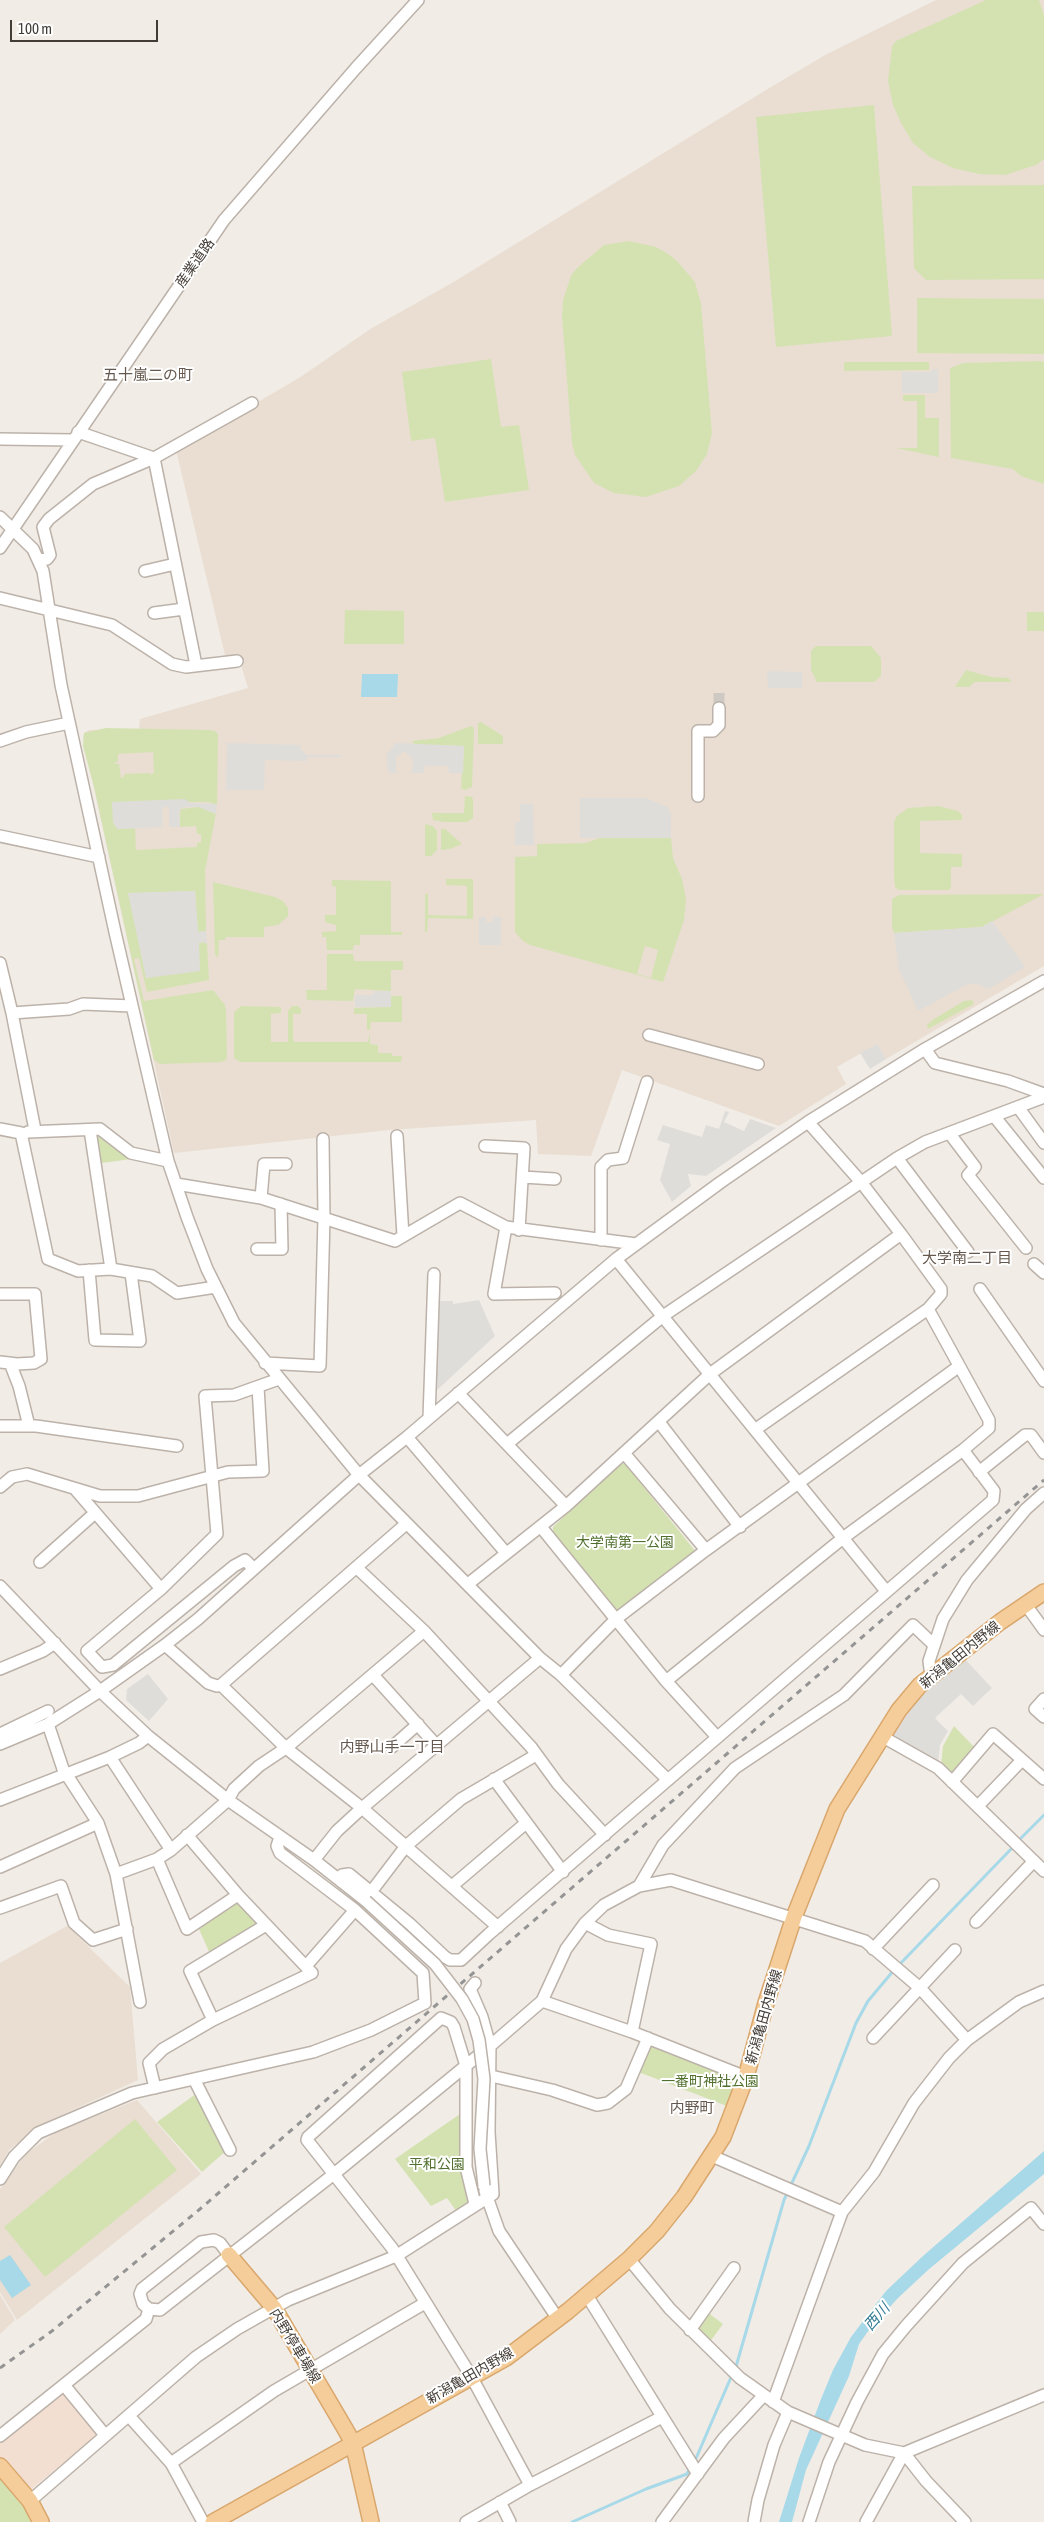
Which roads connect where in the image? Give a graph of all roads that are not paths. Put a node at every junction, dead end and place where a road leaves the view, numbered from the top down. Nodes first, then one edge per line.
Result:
1 (418, 0) edge
2 (252, 403) dead end
3 (75, 436) junction
4 (0, 439) edge
5 (154, 458) junction
6 (0, 517) edge
7 (14, 529) junction
8 (0, 548) edge
9 (39, 560) junction
10 (175, 564) junction
11 (145, 571) dead end
12 (0, 598) edge
13 (48, 609) junction
14 (184, 609) junction
15 (154, 614) dead end
16 (237, 661) dead end
17 (196, 666) junction
18 (719, 708) tunnel mouth
19 (69, 723) junction
20 (0, 741) edge
21 (698, 796) dead end
22 (0, 836) edge
23 (98, 857) junction
24 (0, 963) edge
25 (1044, 982) edge
26 (132, 1006) junction
27 (12, 1013) junction
28 (649, 1035) dead end
29 (925, 1049) junction
30 (758, 1064) dead end
31 (647, 1082) dead end
32 (1044, 1095) edge
33 (1018, 1107) junction
34 (994, 1116) junction
35 (808, 1122) junction
36 (0, 1129) edge
37 (35, 1130) junction
38 (90, 1130) junction
39 (21, 1133) junction
40 (950, 1134) junction
41 (397, 1136) dead end
42 (323, 1139) dead end
43 (1044, 1143) edge
44 (485, 1146) dead end
45 (897, 1158) junction
46 (168, 1161) junction
47 (286, 1164) dead end
48 (523, 1177) junction
49 (1044, 1178) edge
50 (555, 1179) dead end
51 (861, 1182) junction
52 (176, 1184) junction
53 (261, 1198) junction
54 (281, 1204) junction
55 (324, 1218) junction
56 (506, 1228) junction
57 (519, 1230) junction
58 (901, 1234) junction
59 (403, 1236) junction
60 (601, 1240) junction
61 (636, 1244) junction
62 (1026, 1248) dead end
63 (257, 1249) dead end
64 (968, 1252) dead end
65 (616, 1259) junction
66 (1034, 1264) dead end
67 (111, 1268) junction
68 (89, 1270) junction
69 (1044, 1272) edge
70 (131, 1273) junction
71 (434, 1274) dead end
72 (216, 1287) junction
73 (980, 1288) dead end
74 (554, 1293) dead end
75 (0, 1294) edge
76 (928, 1309) junction
77 (663, 1316) junction
78 (5, 1362) edge
79 (265, 1363) junction
80 (958, 1368) junction
81 (710, 1374) junction
82 (279, 1379) junction
83 (1044, 1381) edge
84 (258, 1387) junction
85 (458, 1392) junction
86 (429, 1418) junction
87 (660, 1422) junction
88 (0, 1426) edge
89 (29, 1426) junction
90 (756, 1429) junction
91 (407, 1437) junction
92 (507, 1444) junction
93 (177, 1446) dead end
94 (963, 1450) junction
95 (624, 1453) junction
96 (1044, 1453) edge
97 (979, 1472) junction
98 (359, 1475) junction
99 (213, 1477) junction
100 (800, 1484) junction
101 (0, 1487) edge
102 (75, 1489) junction
103 (1044, 1493) edge
104 (566, 1506) junction
105 (95, 1513) junction
106 (406, 1524) junction
107 (541, 1527) junction
108 (740, 1527) junction
109 (843, 1538) junction
110 (706, 1550) junction
111 (506, 1553) junction
112 (40, 1562) dead end
113 (253, 1568) junction
114 (357, 1568) junction
115 (468, 1584) junction
116 (0, 1586) edge
117 (161, 1589) junction
118 (886, 1591) junction
119 (1044, 1592) edge
120 (1026, 1605) junction
121 (616, 1620) junction
122 (1044, 1630) edge
123 (424, 1631) junction
124 (55, 1643) junction
125 (165, 1645) junction
126 (934, 1645) junction
127 (540, 1658) junction
128 (0, 1668) edge
129 (373, 1675) junction
130 (561, 1675) junction
131 (931, 1676) junction
132 (666, 1681) junction
133 (221, 1685) junction
134 (100, 1691) junction
135 (1044, 1700) edge
136 (488, 1702) junction
137 (48, 1711) dead end
138 (1044, 1716) edge
139 (48, 1724) junction
140 (418, 1724) junction
141 (0, 1734) edge
142 (148, 1736) junction
143 (717, 1737) junction
144 (883, 1737) junction
145 (0, 1744) edge
146 (436, 1746) junction
147 (286, 1748) junction
148 (392, 1748) dead end
149 (536, 1755) junction
150 (110, 1757) junction
151 (1022, 1760) junction
152 (66, 1775) junction
153 (494, 1779) junction
154 (1044, 1779) edge
155 (668, 1780) junction
156 (952, 1782) junction
157 (0, 1800) edge
158 (228, 1800) junction
159 (978, 1806) junction
160 (362, 1808) junction
161 (98, 1823) junction
162 (526, 1823) junction
163 (187, 1835) junction
164 (605, 1835) junction
165 (280, 1837) junction
166 (406, 1846) junction
167 (171, 1850) junction
168 (157, 1859) junction
169 (314, 1860) junction
170 (1040, 1865) edge
171 (0, 1867) edge
172 (563, 1872) junction
173 (116, 1874) junction
174 (934, 1885) dead end
175 (452, 1886) junction
176 (640, 1886) junction
177 (238, 1895) junction
178 (369, 1897) junction
179 (0, 1908) edge
180 (355, 1910) junction
181 (794, 1917) junction
182 (976, 1922) dead end
183 (585, 1923) junction
184 (266, 1925) junction
185 (498, 1926) junction
186 (127, 1930) junction
187 (873, 1949) junction
188 (955, 1950) dead end
189 (306, 1966) junction
190 (475, 1983) dead end
191 (920, 1988) junction
192 (1044, 1991) edge
193 (542, 2000) junction
194 (140, 2002) dead end
195 (213, 2020) junction
196 (632, 2032) junction
197 (648, 2038) junction
198 (873, 2038) dead end
199 (967, 2040) junction
200 (490, 2046) junction
201 (466, 2066) junction
202 (491, 2076) junction
203 (746, 2077) junction
204 (194, 2079) junction
205 (155, 2088) junction
206 (230, 2150) dead end
207 (712, 2156) junction
208 (334, 2174) junction
209 (0, 2179) edge
210 (485, 2191) junction
211 (475, 2204) junction
212 (842, 2212) junction
213 (1044, 2224) edge
214 (228, 2255) junction
215 (396, 2256) junction
216 (629, 2259) junction
217 (734, 2268) dead end
218 (586, 2294) junction
219 (425, 2303) junction
220 (274, 2308) junction
221 (149, 2309) junction
222 (558, 2319) junction
223 (690, 2330) junction
224 (309, 2369) junction
225 (471, 2376) junction
226 (64, 2386) junction
227 (1044, 2396) edge
228 (769, 2398) junction
229 (788, 2412) junction
230 (129, 2416) junction
231 (662, 2417) junction
232 (838, 2434) junction
233 (105, 2435) junction
234 (0, 2436) edge
235 (353, 2443) junction
236 (904, 2453) junction
237 (171, 2463) junction
238 (0, 2466) edge
239 (698, 2474) junction
240 (530, 2485) junction
241 (30, 2501) junction
242 (500, 2502) junction
243 (40, 2522) edge
244 (203, 2522) edge
245 (213, 2522) edge
246 (370, 2522) edge
247 (466, 2522) edge
248 (510, 2522) edge
249 (662, 2522) edge
250 (754, 2522) edge
251 (809, 2522) edge
252 (866, 2522) edge
253 (965, 2522) edge

1 - 3 street, 産業道路
2 - 5 street
3 - 4 street
3 - 5 street
3 - 7 street, 産業道路
5 - 9 street
5 - 10 street
6 - 7 street
7 - 8 street, 産業道路
7 - 9 street
9 - 13 street
10 - 11 street
10 - 14 street
12 - 13 street
13 - 17 street
13 - 19 street
14 - 15 street
14 - 17 street
16 - 17 street
18 - 21 street
19 - 20 street
19 - 23 street
22 - 23 street
23 - 26 street
24 - 27 street
25 - 29 street
26 - 27 street
26 - 46 street
27 - 37 street
28 - 30 street
29 - 32 street
29 - 35 street
31 - 60 street
32 - 33 street
33 - 34 street
33 - 43 street
34 - 40 street
34 - 49 street
35 - 51 street
35 - 61 street
36 - 39 street
37 - 38 street
37 - 39 street
38 - 46 street
38 - 67 street
39 - 68 street
40 - 45 street
40 - 62 street
41 - 59 street
42 - 55 street
44 - 48 street
45 - 51 street
45 - 64 street
46 - 52 street
47 - 53 street
48 - 50 street
48 - 57 street
51 - 58 street
51 - 77 street
52 - 53 street
52 - 72 street
53 - 54 street
54 - 55 street
54 - 63 street
55 - 59 street
55 - 79 street
56 - 57 street
56 - 59 street
56 - 74 street
57 - 60 street
58 - 76 street
58 - 81 street
60 - 61 street
61 - 65 street
65 - 77 street
65 - 85 street
66 - 69 street
67 - 68 street
67 - 70 street
68 - 70 street
70 - 72 street
71 - 86 street
72 - 79 street
73 - 83 street
75 - 78 street
76 - 80 street
76 - 90 street
77 - 81 street
77 - 92 street
78 - 89 street
79 - 82 street
80 - 94 street
80 - 100 street
81 - 87 street
81 - 90 street
82 - 84 street
82 - 98 street
84 - 99 street
84 - 99 street
85 - 86 street
85 - 92 street
86 - 91 street
87 - 95 street
87 - 108 street
88 - 89 street
89 - 93 street
90 - 100 street
91 - 98 street
91 - 111 street
92 - 104 street
94 - 97 street
94 - 109 street
95 - 104 street
95 - 110 street
96 - 97 street
97 - 118 street
98 - 106 street
98 - 113 street
99 - 102 street
99 - 117 street
100 - 108 street
100 - 109 street
101 - 102 street
102 - 105 street
103 - 126 street
104 - 107 street
105 - 112 street
105 - 117 street
106 - 114 street
106 - 115 street
107 - 111 street
107 - 121 street
108 - 110 street
109 - 118 street
109 - 132 street
110 - 121 street
111 - 115 street
113 - 117 street
113 - 125 street
114 - 123 street
114 - 133 street
115 - 127 street
116 - 124 street
118 - 143 street
119 - 120 main road, 新潟亀田内野線
120 - 122 street
120 - 131 main road, 新潟亀田内野線
121 - 130 street
121 - 132 street
123 - 129 street
123 - 136 street
124 - 128 street
124 - 134 street
125 - 133 street
125 - 134 street
126 - 131 street
126 - 176 street
127 - 130 street
127 - 136 street
129 - 140 street
129 - 147 street
130 - 155 street
131 - 144 main road, 新潟亀田内野線
132 - 143 street
133 - 147 street
134 - 139 street
134 - 142 street
135 - 138 street
136 - 146 street
136 - 149 street
137 - 141 street
139 - 145 street
139 - 152 street
140 - 146 street
140 - 148 street
142 - 150 street
142 - 158 street
143 - 155 street
144 - 156 street
144 - 181 main road, 新潟亀田内野線
146 - 160 street
147 - 158 street
147 - 160 street
149 - 153 street
149 - 164 street
150 - 152 street
150 - 167 street
151 - 154 street
151 - 156 street
151 - 159 street
152 - 157 street
152 - 161 street
153 - 162 street
153 - 166 street
155 - 164 street
156 - 159 street
158 - 163 street
158 - 165 street
159 - 170 street
160 - 166 street
160 - 169 street
161 - 171 street
161 - 173 street
162 - 172 street
162 - 175 street
163 - 167 street
163 - 177 street
164 - 172 street
165 - 169 street
165 - 180 street
166 - 175 street
166 - 178 street
167 - 168 street
168 - 173 street
168 - 177 street
169 - 178 street
170 - 182 street
172 - 185 street
173 - 186 street
174 - 187 street
175 - 185 street
176 - 181 street
176 - 183 street
177 - 184 street
178 - 185 street
178 - 210 street, bridge
179 - 186 street
180 - 189 street
180 - 204 street
181 - 187 street
181 - 203 main road, 新潟亀田内野線
183 - 193 street
183 - 196 street
184 - 189 street
184 - 195 street
186 - 194 street
187 - 191 street
188 - 191 street
189 - 195 street
190 - 200 street
191 - 198 street
191 - 199 street
192 - 199 street
193 - 196 street
193 - 200 street
195 - 205 street
196 - 197 street
197 - 202 street
197 - 203 street
199 - 212 street
200 - 201 street
200 - 202 street
201 - 208 street
201 - 208 street
201 - 211 street
202 - 210 street
203 - 207 main road, 新潟亀田内野線
204 - 205 street
204 - 206 street
205 - 209 street
207 - 212 street
207 - 216 main road, 新潟亀田内野線
208 - 214 street
208 - 215 street
210 - 211 street
210 - 222 street
211 - 215 street
212 - 228 street
213 - 232 street
214 - 220 main road, 内野停車場線
214 - 221 street
214 - 221 street
215 - 219 street
215 - 220 street
216 - 218 main road, 新潟亀田内野線
216 - 223 street
217 - 223 street
218 - 222 main road, 新潟亀田内野線
218 - 231 street
219 - 224 street
219 - 225 street
220 - 224 main road, 内野停車場線
220 - 230 street
221 - 226 street
222 - 225 main road, 新潟亀田内野線
223 - 228 street
224 - 235 main road, 内野停車場線
224 - 237 street
225 - 235 main road, 新潟亀田内野線
225 - 240 street
226 - 233 street
226 - 234 street
227 - 236 street
228 - 229 street
228 - 239 street
229 - 232 street
229 - 250 street
230 - 233 street
230 - 237 street
231 - 239 street
231 - 240 street
232 - 236 street
232 - 251 street
233 - 241 street
235 - 245 main road, 新潟亀田内野線
235 - 246 main road, 内野停車場線
236 - 252 street
236 - 253 street
237 - 244 street
238 - 241 main road
239 - 249 street
240 - 242 street
241 - 243 main road
242 - 247 street
242 - 248 street

